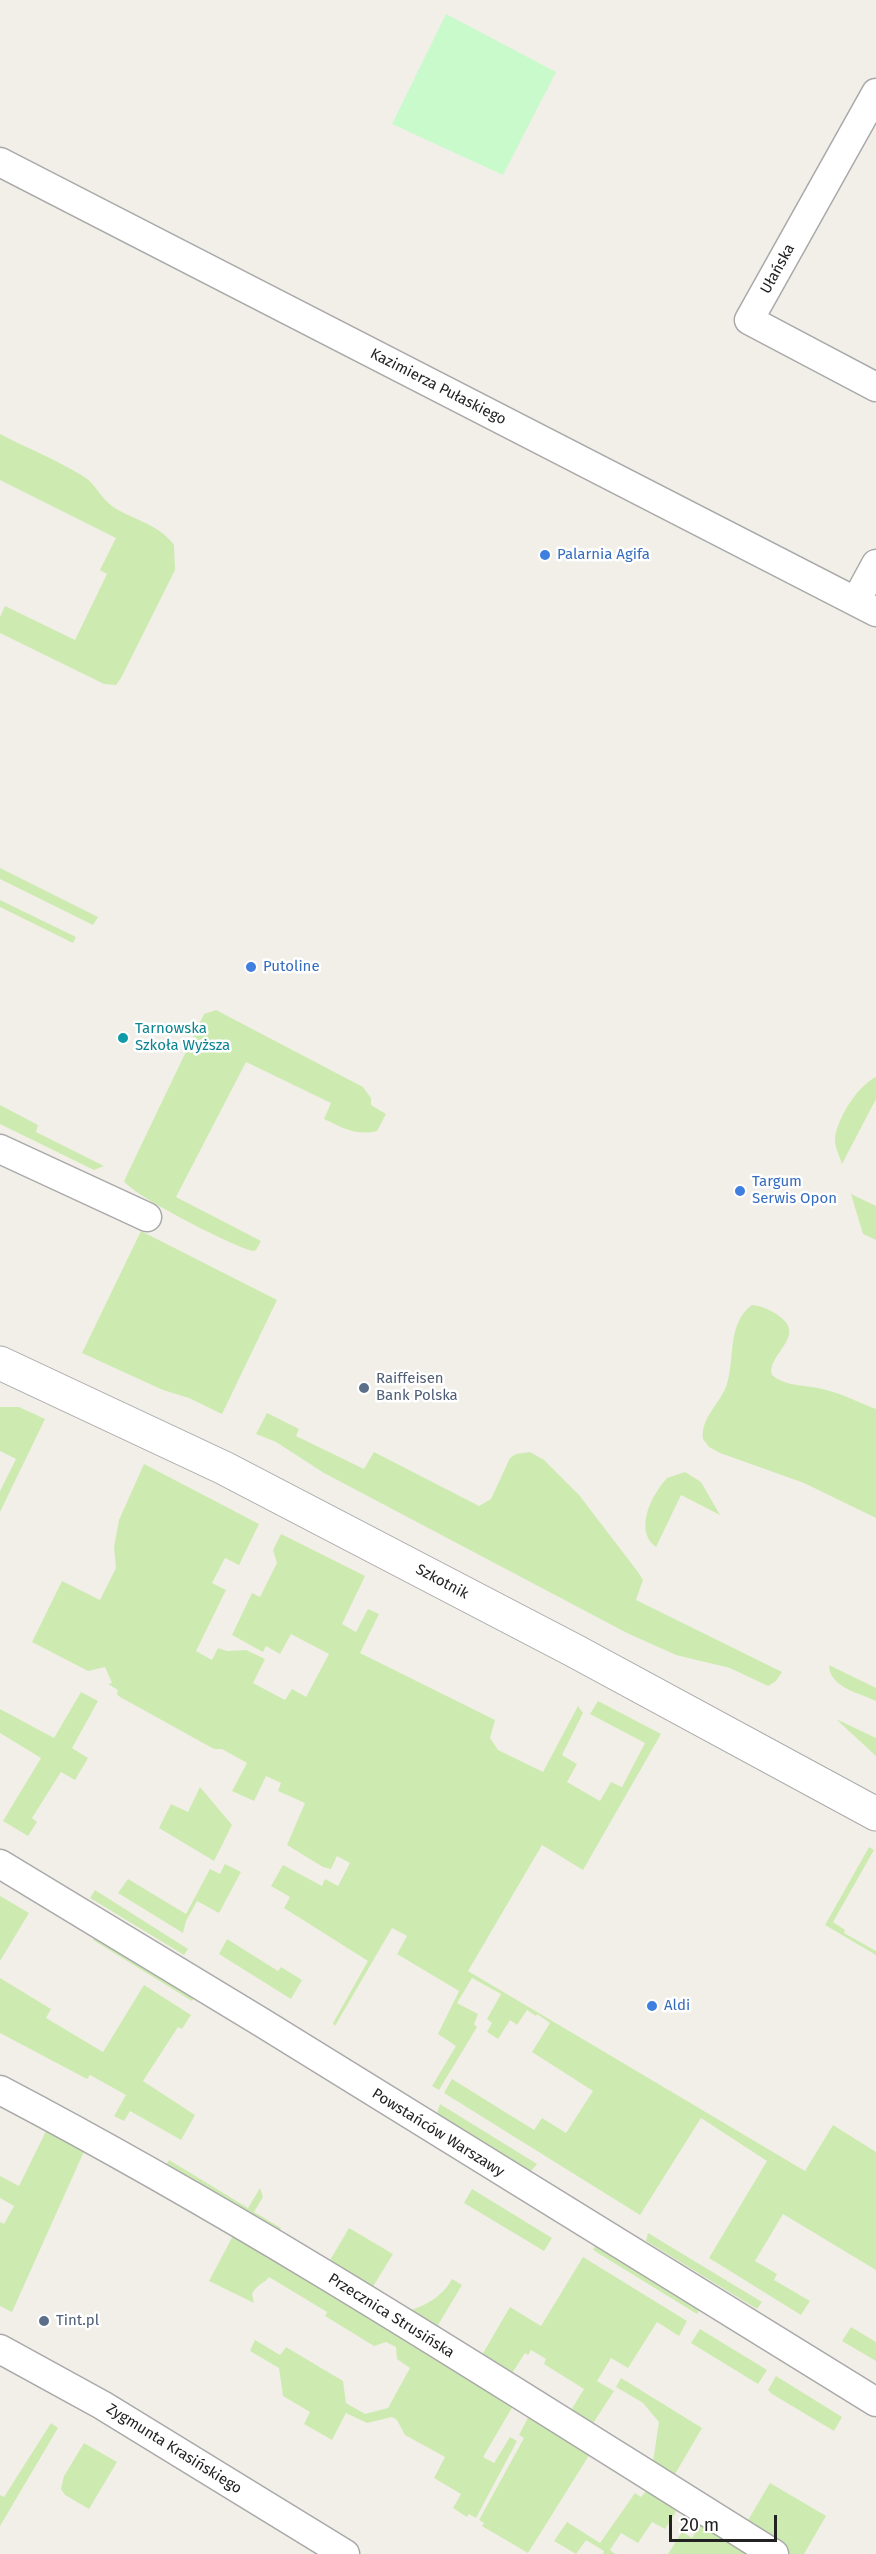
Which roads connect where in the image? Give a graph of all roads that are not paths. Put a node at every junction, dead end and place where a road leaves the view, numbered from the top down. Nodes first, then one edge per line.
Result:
1 (876, 93) edge
2 (0, 162) edge
3 (876, 387) edge
4 (876, 564) edge
5 (866, 606) edge
6 (0, 1149) edge
7 (147, 1217) dead end
8 (0, 1363) edge
9 (876, 1814) edge
10 (0, 1864) edge
11 (0, 2090) edge
12 (0, 2349) edge
13 (876, 2402) edge
14 (345, 2554) edge
15 (774, 2554) edge

1 - 3 street, Ułańska
2 - 5 street, Kazimierza Pułaskiego
4 - 5 street
6 - 7 street
8 - 9 street, Szkotnik
10 - 13 street, Powstańców Warszawy
11 - 15 street, Przecznica Strusińska
12 - 14 street, Zygmunta Krasińskiego

